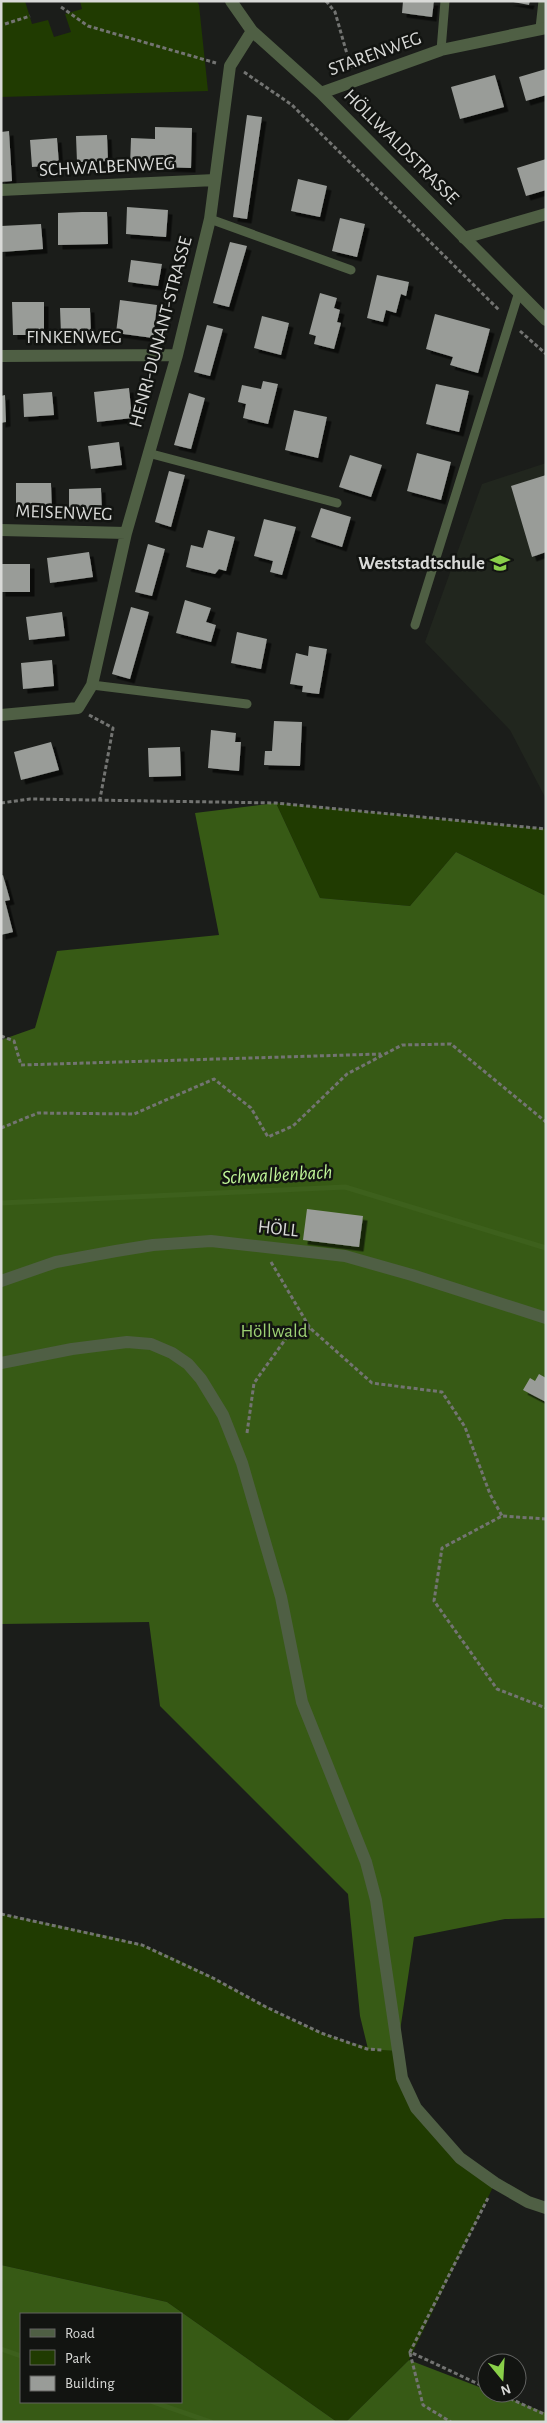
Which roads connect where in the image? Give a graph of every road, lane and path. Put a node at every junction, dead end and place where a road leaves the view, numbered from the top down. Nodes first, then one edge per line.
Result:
1 (231, 1) edge
2 (326, 1) edge
3 (446, 1) edge
4 (543, 1) edge
5 (61, 7) dead end
6 (30, 16) dead end
7 (5, 24) dead end
8 (543, 28) edge
9 (252, 31) junction
10 (441, 50) junction
11 (220, 65) dead end
12 (239, 69) dead end
13 (354, 80) junction
14 (321, 93) junction
15 (215, 180) junction
16 (1, 190) edge
17 (546, 214) edge
18 (210, 220) junction
19 (464, 238) junction
20 (351, 270) dead end
21 (518, 295) junction
22 (510, 320) junction
23 (546, 320) edge
24 (546, 354) edge
25 (177, 355) junction
26 (1, 356) edge
27 (148, 453) junction
28 (337, 503) dead end
29 (1, 530) edge
30 (126, 533) junction
31 (414, 625) dead end
32 (92, 685) junction
33 (248, 704) dead end
34 (78, 708) junction
35 (1, 715) edge
36 (100, 799) junction
37 (1, 803) edge
38 (546, 830) edge
39 (1, 1036) edge
40 (384, 1054) junction
41 (546, 1122) edge
42 (1, 1128) edge
43 (261, 1246) junction
44 (1, 1280) edge
45 (546, 1318) edge
46 (310, 1328) junction
47 (1, 1362) edge
48 (246, 1437) dead end
49 (502, 1516) junction
50 (546, 1519) edge
51 (546, 1708) edge
52 (1, 1914) edge
53 (396, 2051) junction
54 (495, 2183) junction
55 (546, 2208) edge
56 (410, 2352) junction
57 (477, 2383) edge
58 (520, 2403) edge
59 (546, 2415) edge
60 (451, 2422) edge

1 - 9 street
2 - 13 path
3 - 10 lane, STARENWEG
4 - 8 lane, STARENWEG
5 - 11 path
6 - 7 path
8 - 10 street, STARENWEG
9 - 14 street, HÖLLWALDSTRASSE
9 - 15 street, HENRI-DUNANT-STRASSE
10 - 13 street, STARENWEG
12 - 22 path
13 - 14 street, STARENWEG
14 - 19 street, HÖLLWALDSTRASSE
15 - 16 street, SCHWALBENWEG
15 - 18 street, HENRI-DUNANT-STRASSE
17 - 19 street
18 - 20 lane, HENRI-DUNANT-STRASSE
18 - 25 street, HENRI-DUNANT-STRASSE
19 - 21 street, HÖLLWALDSTRASSE
21 - 22 lane
21 - 23 street, HÖLLWALDSTRASSE
22 - 24 path
22 - 31 lane
25 - 26 street, FINKENWEG
25 - 27 street, HENRI-DUNANT-STRASSE
27 - 28 lane, HENRI-DUNANT-STRASSE
27 - 30 street, HENRI-DUNANT-STRASSE
29 - 30 street, MEISENWEG
30 - 32 street, HENRI-DUNANT-STRASSE
32 - 33 lane
32 - 34 street, HENRI-DUNANT-STRASSE
34 - 35 street
34 - 36 path
36 - 37 path
36 - 38 path
39 - 40 path
40 - 41 path
40 - 42 path
43 - 44 street, HÖLL
43 - 45 street, HÖLL
43 - 46 path
46 - 48 path
46 - 49 path
47 - 53 street
49 - 50 path
49 - 51 path
52 - 53 path
53 - 54 street
54 - 55 street
54 - 56 path
56 - 57 path
56 - 60 path
58 - 59 path

